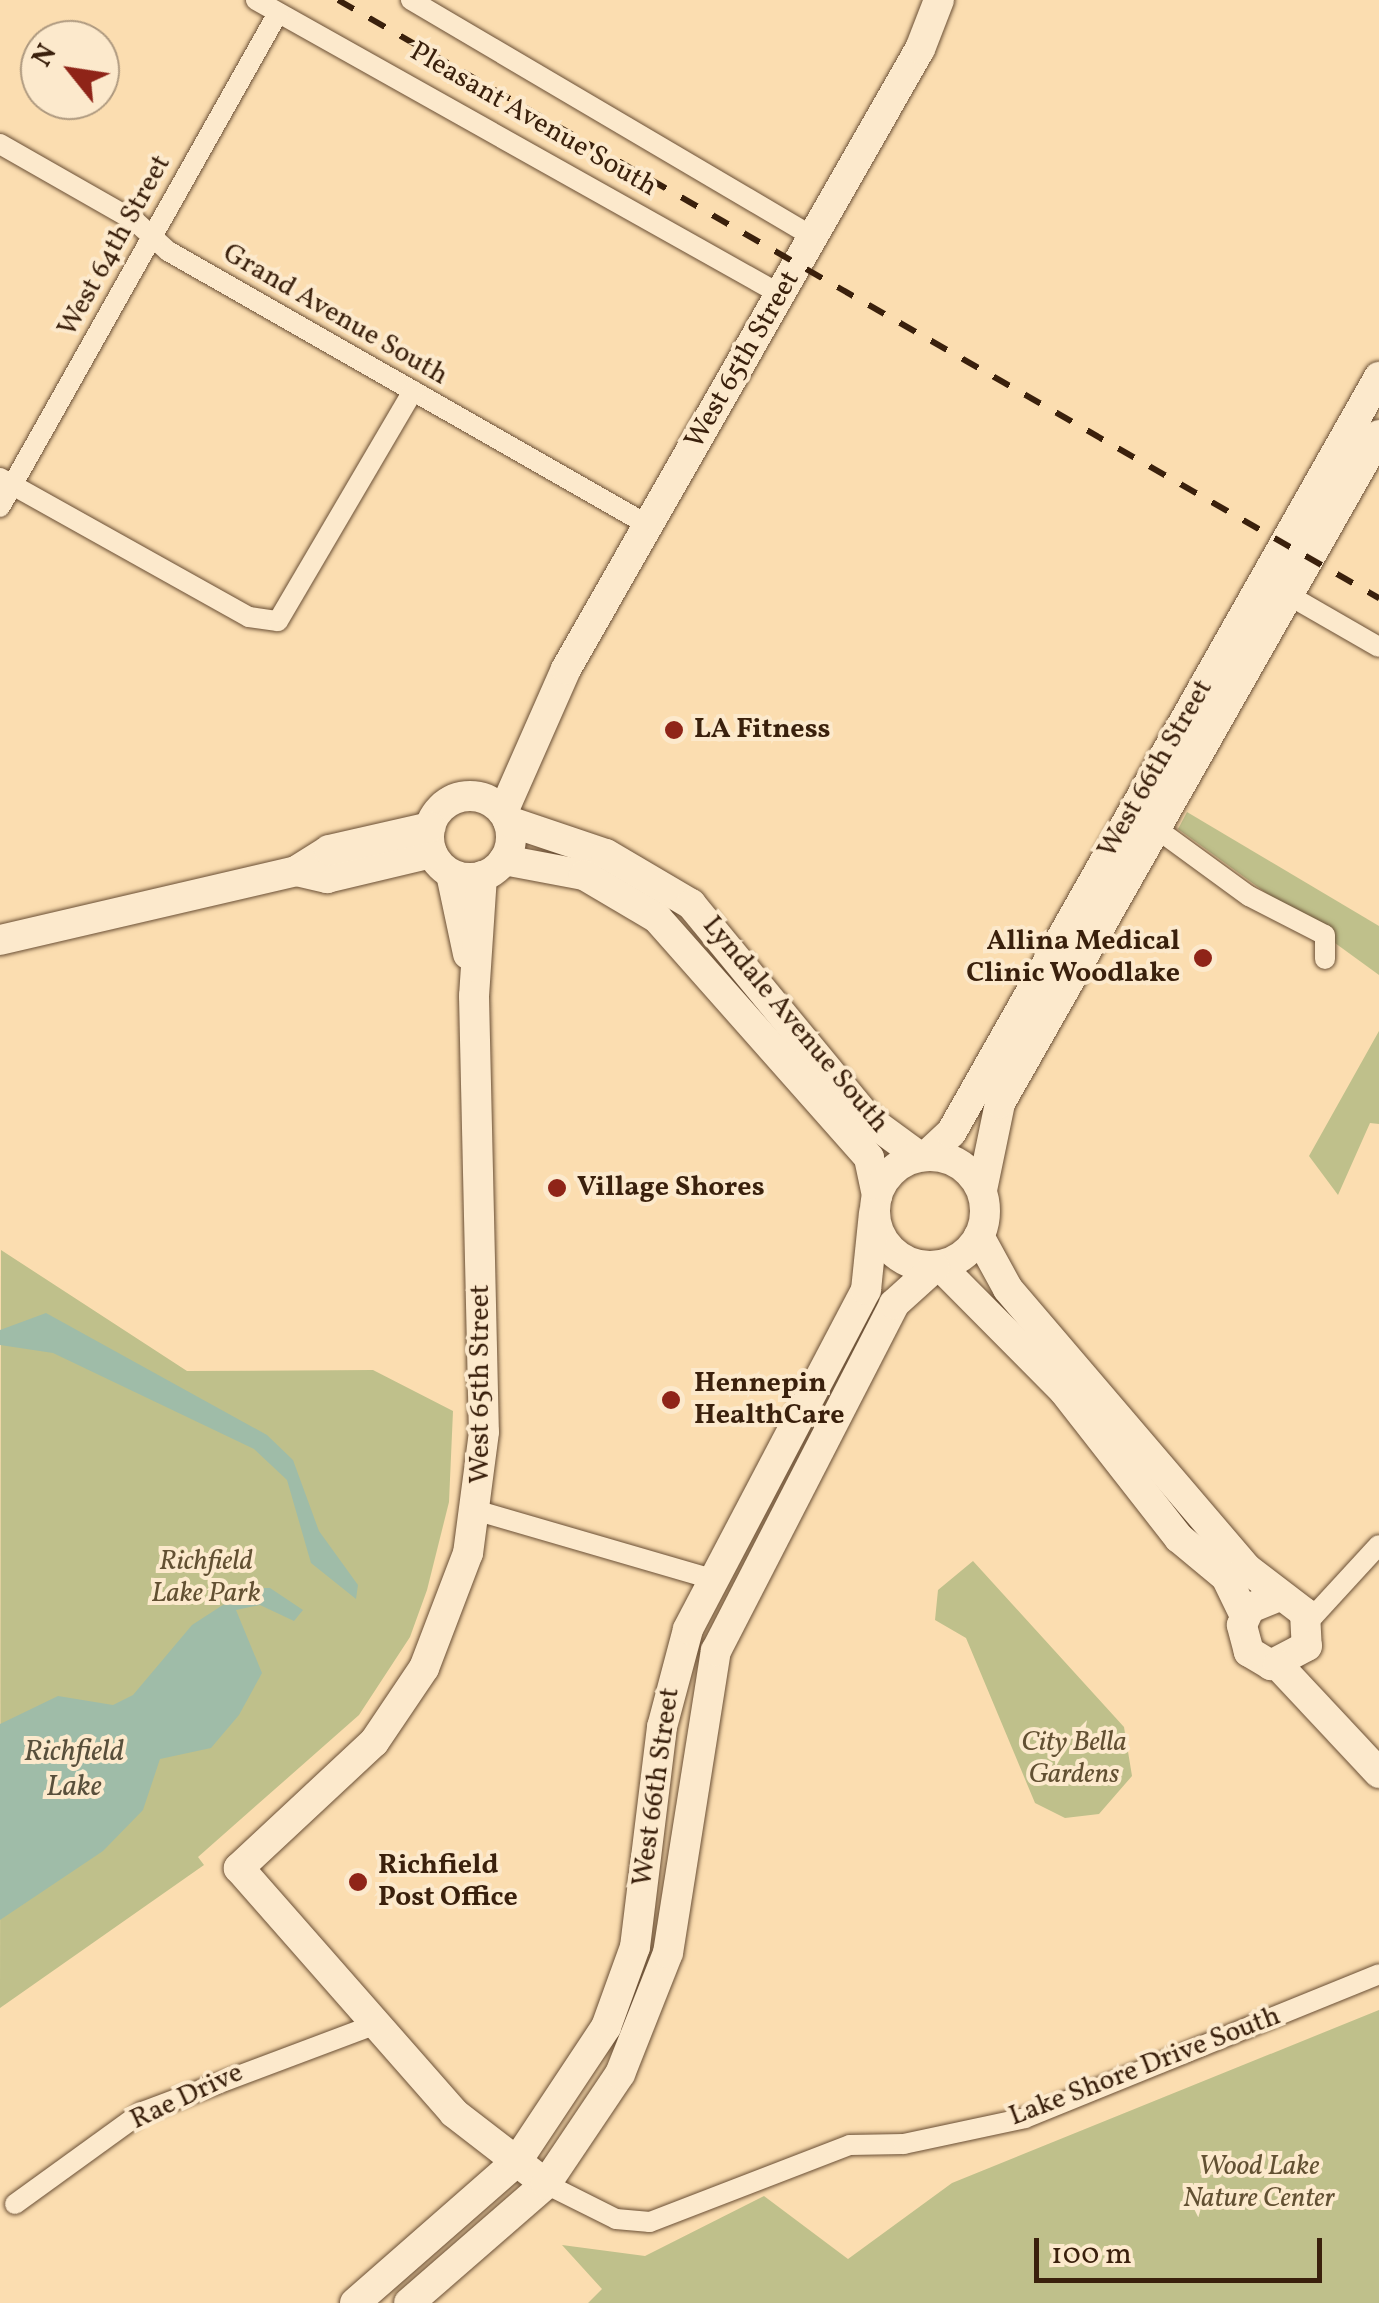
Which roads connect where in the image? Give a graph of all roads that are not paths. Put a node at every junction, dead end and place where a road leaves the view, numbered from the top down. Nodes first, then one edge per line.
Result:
1 (256, 0) edge
2 (412, 0) edge
3 (929, 4) edge
4 (278, 12) junction
5 (0, 144) edge
6 (154, 235) junction
7 (813, 237) junction
8 (780, 294) junction
9 (1379, 377) edge
10 (413, 391) junction
11 (1379, 435) edge
12 (6, 481) edge
13 (0, 507) edge
14 (648, 526) junction
15 (1276, 588) junction
16 (1379, 647) edge
17 (496, 810) junction
18 (1143, 820) junction
19 (438, 851) junction
20 (493, 868) junction
21 (0, 940) edge
22 (1325, 958) dead end
23 (474, 996) junction
24 (923, 1156) junction
25 (982, 1190) junction
26 (876, 1204) junction
27 (980, 1236) junction
28 (938, 1266) junction
29 (1082, 1415) junction
30 (1162, 1466) junction
31 (478, 1510) junction
32 (1379, 1545) edge
33 (712, 1579) junction
34 (1245, 1616) junction
35 (1296, 1616) junction
36 (1278, 1665) junction
37 (1379, 1746) edge
38 (1379, 1773) edge
39 (1379, 1974) edge
40 (376, 2024) junction
41 (517, 2162) junction
42 (546, 2184) junction
43 (15, 2204) dead end
44 (355, 2303) edge
45 (408, 2303) edge

1 - 4 street, Pleasant Avenue South
2 - 7 street, Pleasant Avenue South
3 - 7 main road, West 65th Street
4 - 6 street, West 64th Street
4 - 8 street, Pleasant Avenue South
5 - 6 street, Grand Avenue South
6 - 10 street, Grand Avenue South
6 - 12 street, West 64th Street
7 - 8 main road, West 65th Street
8 - 14 main road, West 65th Street
9 - 15 main road, West 66th Street
10 - 12 street
10 - 14 street, Grand Avenue South
11 - 15 main road, West 66th Street
12 - 13 street, West 64th Street
14 - 17 main road, West 65th Street
15 - 16 street
15 - 18 main road, West 66th Street
17 - 19 main road, Lyndale Avenue South
17 - 20 main road
17 - 24 main road, Lyndale Avenue South
18 - 22 street
18 - 24 main road, West 66th Street
18 - 25 main road, West 66th Street
19 - 20 main road, Lyndale Avenue South
19 - 21 main road, Lyndale Avenue South
19 - 23 main road, West 65th Street
20 - 23 main road, West 65th Street
20 - 26 main road, Lyndale Avenue South
23 - 31 main road, West 65th Street
24 - 25 main road
24 - 26 main road
25 - 27 main road
26 - 28 main road
26 - 33 main road, West 66th Street
27 - 28 main road
27 - 30 main road
28 - 29 main road
28 - 42 main road, West 66th Street
29 - 30 main road
29 - 34 main road
30 - 35 main road
31 - 33 street
31 - 40 main road, West 65th Street
32 - 35 street
33 - 41 main road, West 66th Street
34 - 35 main road
34 - 36 main road
35 - 36 main road
35 - 37 main road
36 - 38 main road
39 - 42 street, Lake Shore Drive South
40 - 41 main road
40 - 43 street, Rae Drive
41 - 42 main road, Lake Shore Drive South
41 - 44 main road, West 66th Street
42 - 45 main road, West 66th Street

